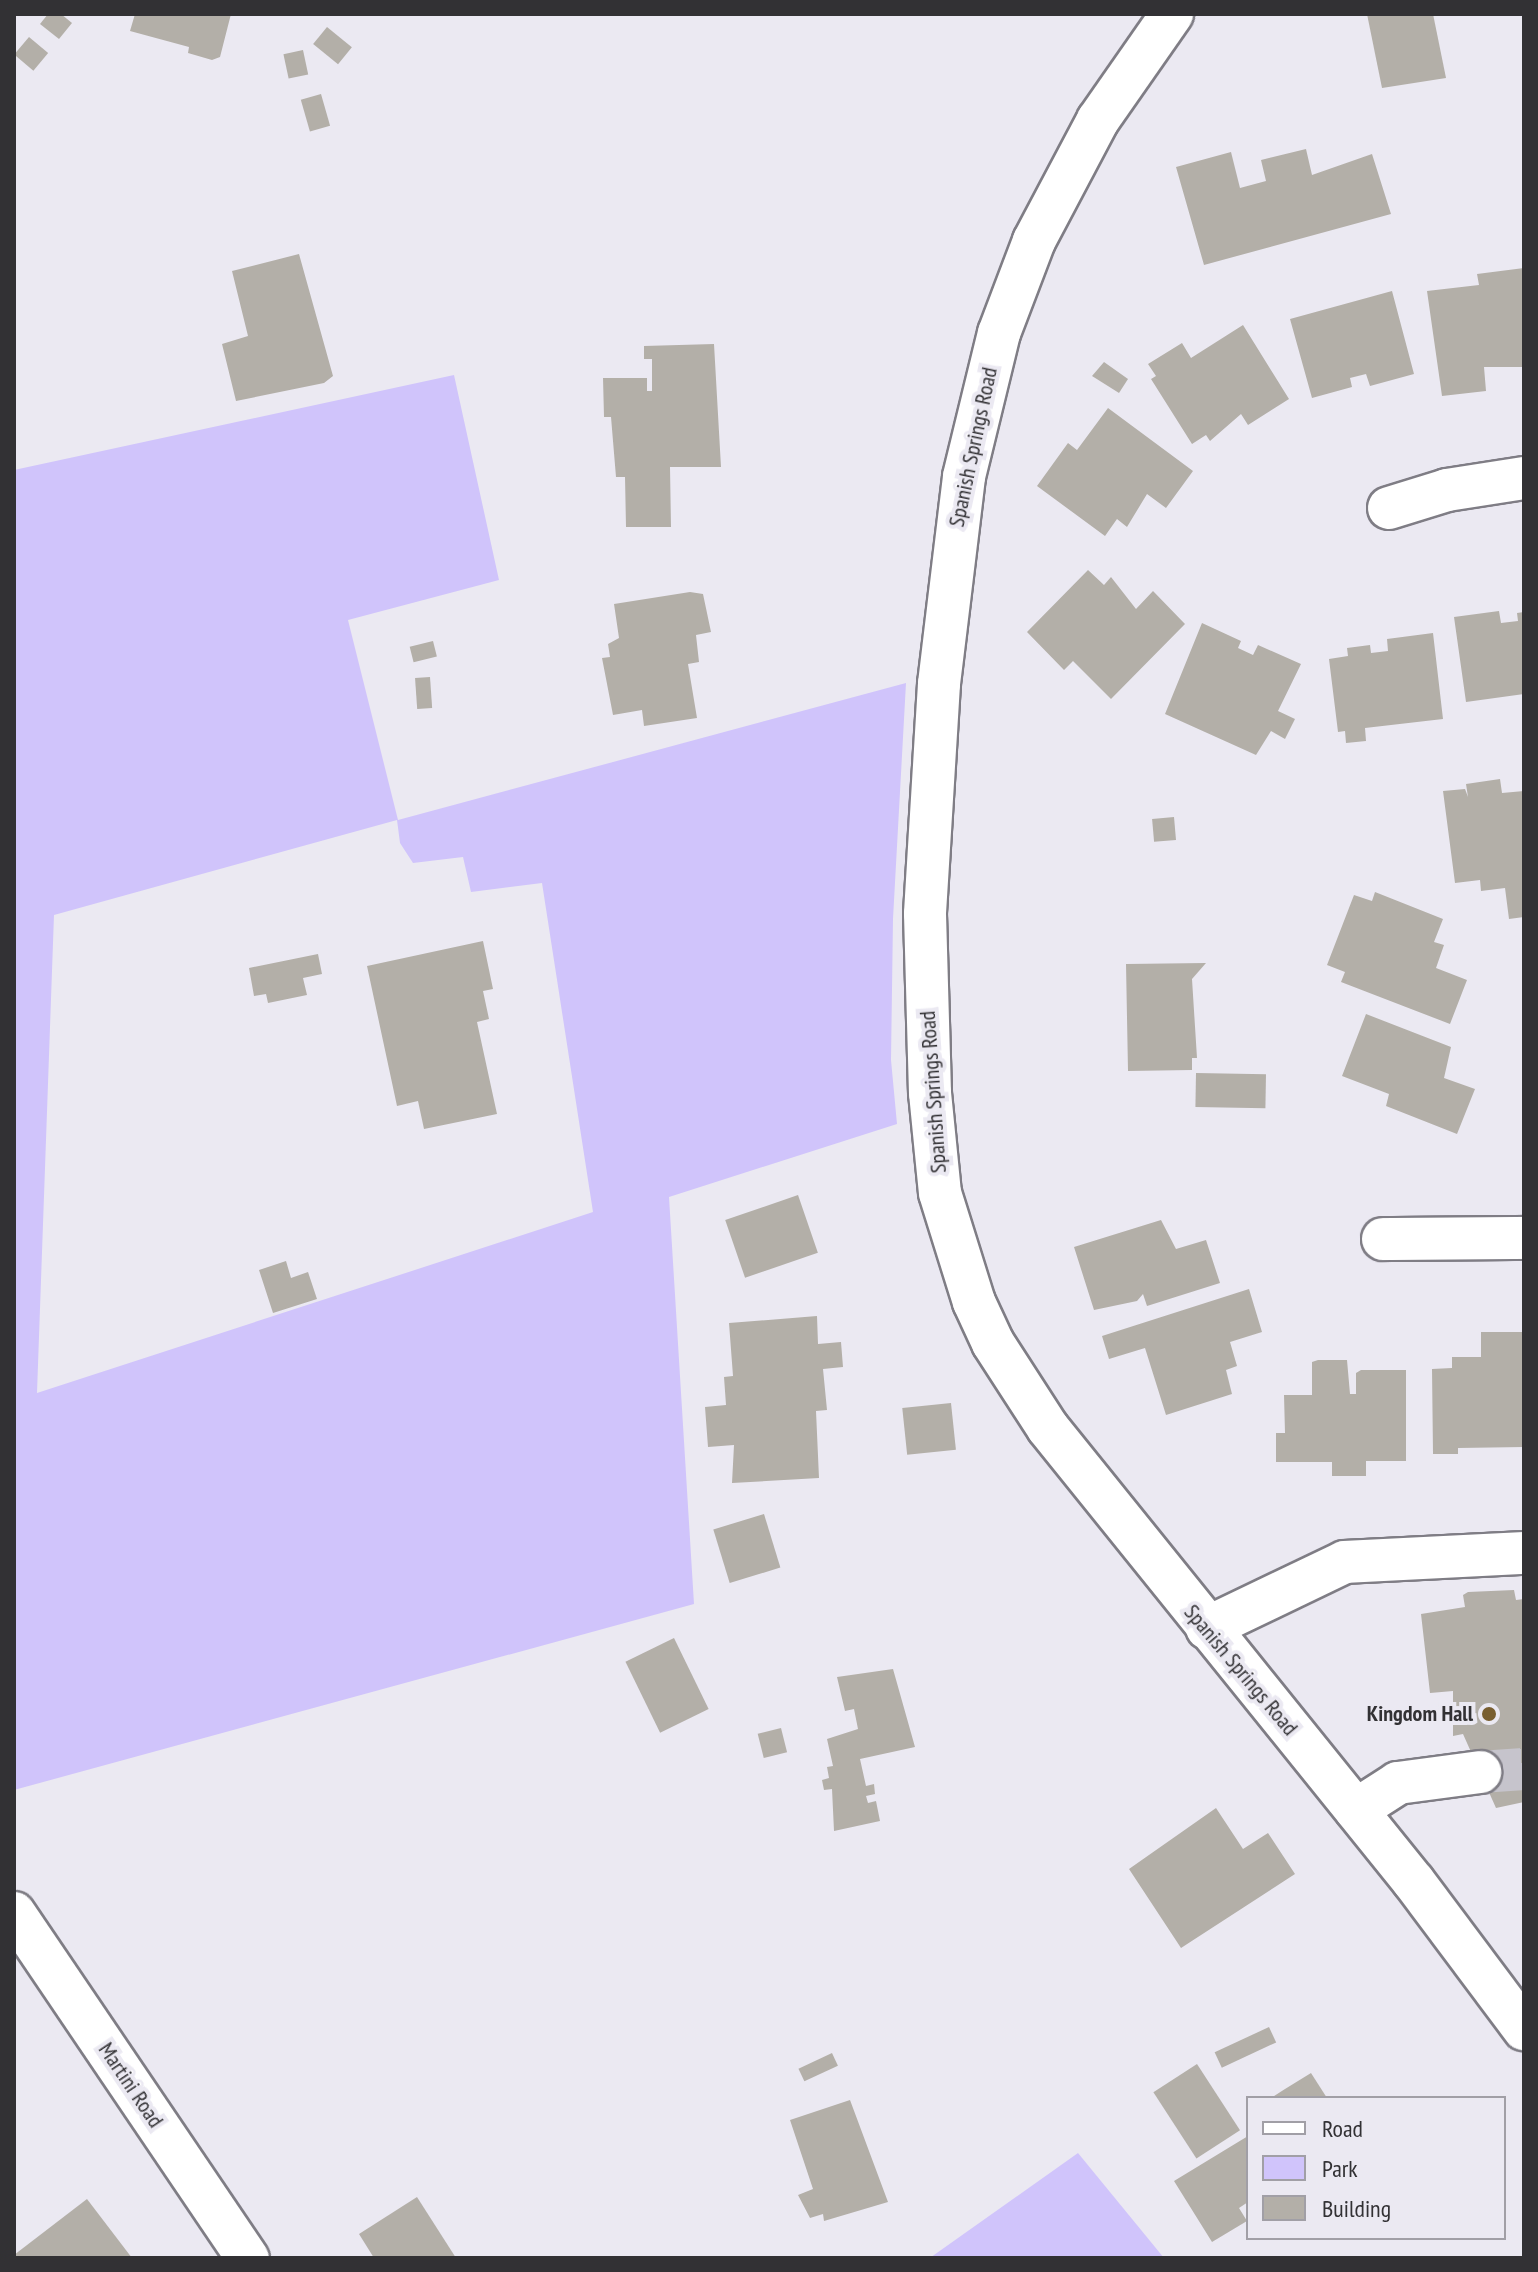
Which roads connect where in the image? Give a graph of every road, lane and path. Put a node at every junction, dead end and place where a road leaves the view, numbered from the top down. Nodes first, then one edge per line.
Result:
1 (1172, 14) edge
2 (1524, 478) edge
3 (1389, 508) dead end
4 (1524, 1238) edge
5 (1383, 1239) dead end
6 (1524, 1553) edge
7 (1207, 1628) junction
8 (1480, 1772) tunnel mouth
9 (1356, 1810) junction
10 (14, 1913) edge
11 (1524, 2029) edge
12 (248, 2258) edge

1 - 7 street, Spanish Springs Road
2 - 3 street
4 - 5 street
6 - 7 street
7 - 9 street, Spanish Springs Road
8 - 9 street
9 - 11 street, Spanish Springs Road
10 - 12 street, Martini Road

